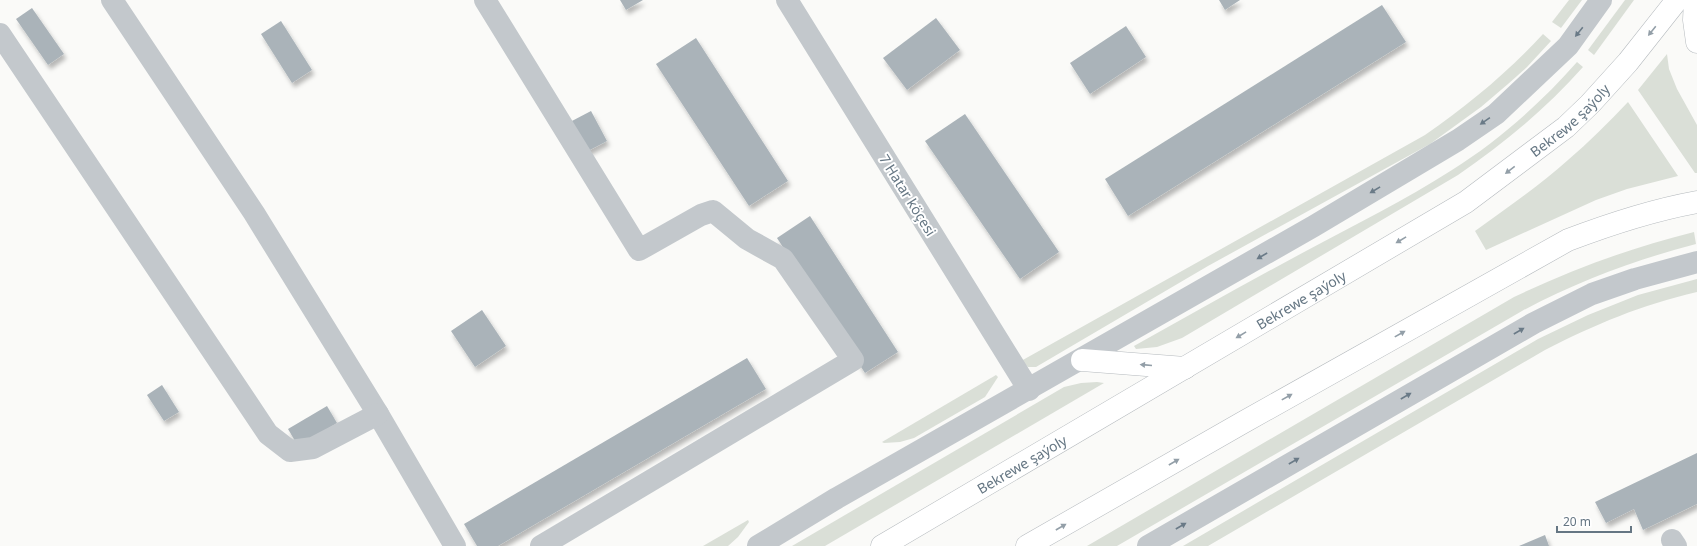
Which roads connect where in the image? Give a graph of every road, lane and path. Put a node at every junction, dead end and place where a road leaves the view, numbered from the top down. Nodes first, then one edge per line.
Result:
1 (112, 0) edge
2 (485, 0) edge
3 (787, 0) edge
4 (1601, 0) edge
5 (1677, 0) edge
6 (1695, 0) edge
7 (0, 34) edge
8 (1697, 42) edge
9 (1697, 202) edge
10 (1697, 262) edge
11 (1082, 360) junction
12 (1184, 368) junction
13 (1029, 390) junction
14 (378, 414) junction
15 (455, 546) edge
16 (541, 546) edge
17 (758, 546) edge
18 (882, 546) edge
19 (1027, 546) edge
20 (1148, 546) edge

1 - 14 street
2 - 16 street
3 - 13 street, 7 Hatar köçesi
4 -> 11 street
5 -> 12 main road, Bekrewe şaýoly
6 - 8 main road
7 - 14 street
19 -> 9 main road
20 -> 10 street
12 -> 11 main road
11 - 13 street
12 - 18 main road, Bekrewe şaýoly
13 - 17 street
14 - 15 street

